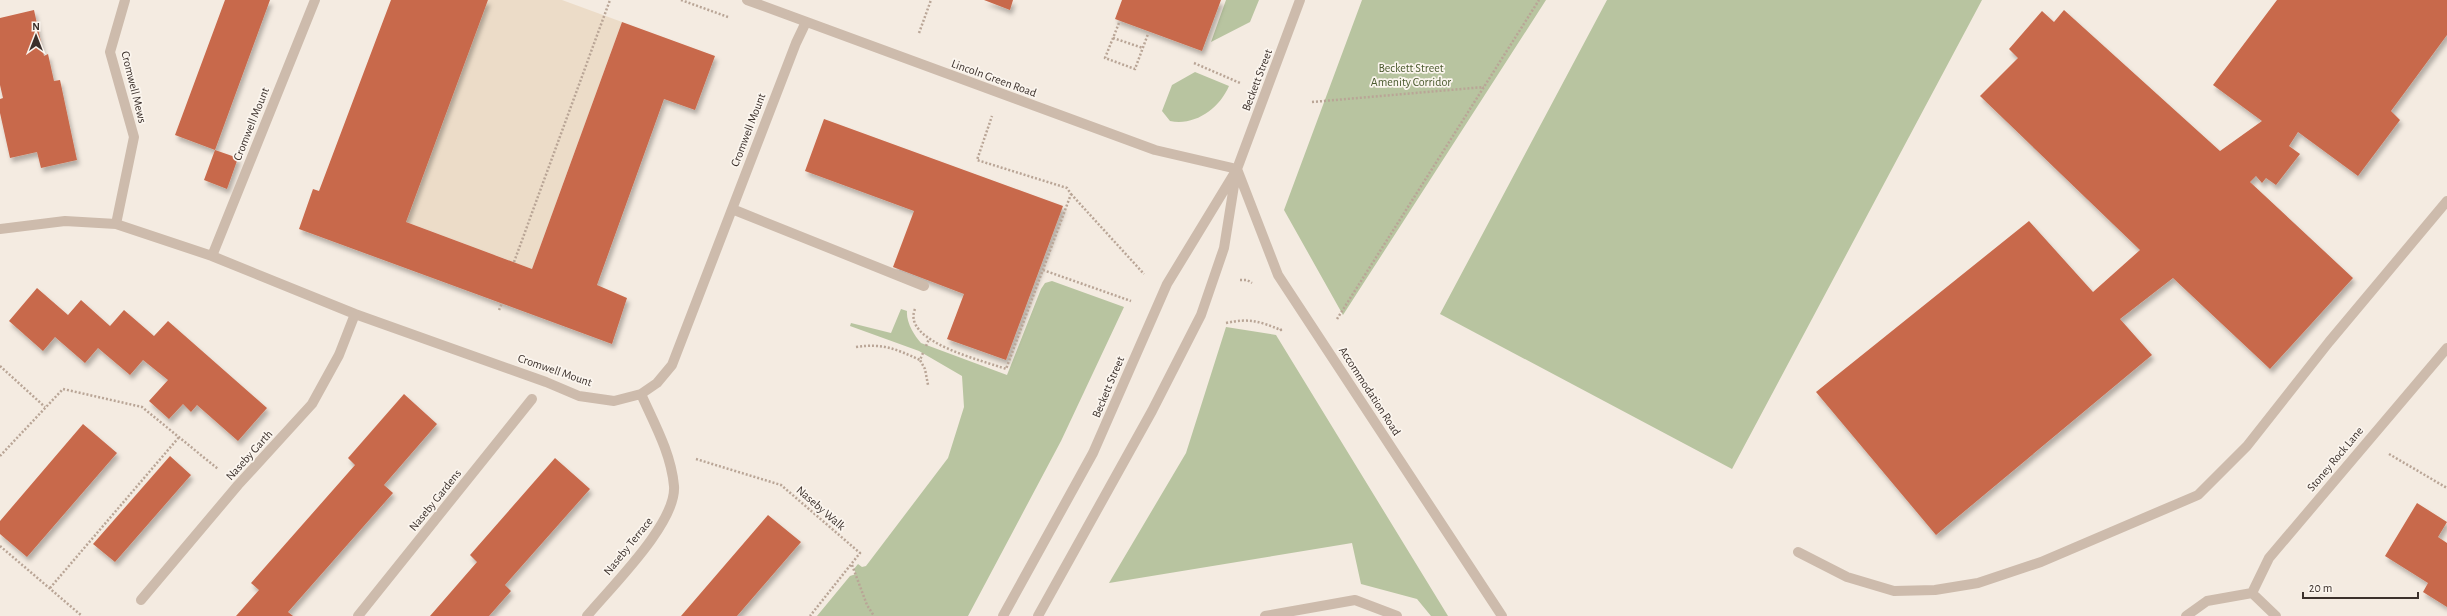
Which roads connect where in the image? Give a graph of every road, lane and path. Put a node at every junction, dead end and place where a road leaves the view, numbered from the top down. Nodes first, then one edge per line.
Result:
1 (114, 0) edge
2 (314, 0) edge
3 (610, 0) edge
4 (681, 0) edge
5 (747, 0) edge
6 (931, 0) edge
7 (1300, 0) edge
8 (1538, 0) edge
9 (125, 2) edge
10 (730, 18) dead end
11 (806, 22) junction
12 (1119, 23) dead end
13 (919, 33) dead end
14 (1148, 34) dead end
15 (1113, 38) junction
16 (1143, 48) junction
17 (1194, 63) dead end
18 (1240, 83) dead end
19 (1484, 86) junction
20 (1312, 102) dead end
21 (992, 116) dead end
22 (1236, 169) junction
23 (1071, 194) junction
24 (2447, 201) edge
25 (732, 209) junction
26 (116, 224) junction
27 (0, 229) edge
28 (212, 256) junction
29 (514, 262) dead end
30 (1043, 270) junction
31 (1145, 276) dead end
32 (1234, 283) dead end
33 (924, 286) joint
34 (1255, 288) dead end
35 (1135, 295) dead end
36 (502, 303) dead end
37 (499, 310) dead end
38 (355, 314) junction
39 (1332, 315) dead end
40 (1225, 324) dead end
41 (1277, 324) dead end
42 (929, 339) junction
43 (926, 346) dead end
44 (856, 347) dead end
45 (2447, 348) edge
46 (923, 353) dead end
47 (920, 360) junction
48 (0, 366) edge
49 (928, 385) dead end
50 (641, 394) junction
51 (532, 400) dead end
52 (45, 406) junction
53 (180, 436) junction
54 (2367, 440) junction
55 (0, 456) edge
56 (691, 457) dead end
57 (221, 471) dead end
58 (2447, 488) edge
59 (0, 546) edge
60 (1798, 552) dead end
61 (852, 565) junction
62 (1063, 572) junction
63 (50, 588) junction
64 (2252, 592) junction
65 (141, 600) dead end
66 (82, 616) edge
67 (358, 616) edge
68 (587, 616) edge
69 (810, 616) edge
70 (874, 616) edge
71 (1003, 616) edge
72 (1038, 616) edge
73 (1046, 616) edge
74 (1265, 616) edge
75 (1397, 616) edge
76 (1502, 616) edge
77 (2186, 616) edge
78 (2276, 616) edge

1 - 9 street, Cromwell Mews
2 - 28 street, Cromwell Mount
3 - 29 path
4 - 10 path
5 - 11 street, Lincoln Green Road
6 - 13 path
7 - 22 street, Beckett Street
8 - 19 path
9 - 26 street, Cromwell Mews
11 - 22 street, Lincoln Green Road
11 - 25 street, Cromwell Mount
12 - 15 path
14 - 16 path
15 - 16 path
15 - 16 path
17 - 18 path
19 - 20 path
19 - 39 path
21 - 23 path
22 - 62 street, Beckett Street
22 - 71 street, Beckett Street
22 - 76 street, Accommodation Road
23 - 30 path
23 - 31 path
24 - 60 street
25 - 33 street
25 - 50 street, Cromwell Mount
26 - 27 street, Cromwell Mount
26 - 28 street, Cromwell Mount
28 - 38 street, Cromwell Mount
30 - 35 path
30 - 42 path
32 - 34 path
33 - 42 path
36 - 37 path
38 - 50 street, Cromwell Mount
38 - 65 street, Naseby Garth
40 - 41 path
42 - 43 path
44 - 47 path
45 - 54 street, Stoney Rock Lane
46 - 47 path
47 - 49 path
48 - 52 path
50 - 68 street, Naseby Terrace
51 - 67 street, Naseby Gardens
52 - 53 path
52 - 55 path
53 - 57 path
53 - 63 path
54 - 58 path
54 - 64 street, Stoney Rock Lane
56 - 61 path, Naseby Walk
59 - 63 path
61 - 69 path, Naseby Walk
61 - 70 path
62 - 72 street, Beckett Street
62 - 73 street, Beckett Street
63 - 66 path
64 - 77 street
64 - 78 street
74 - 75 street

